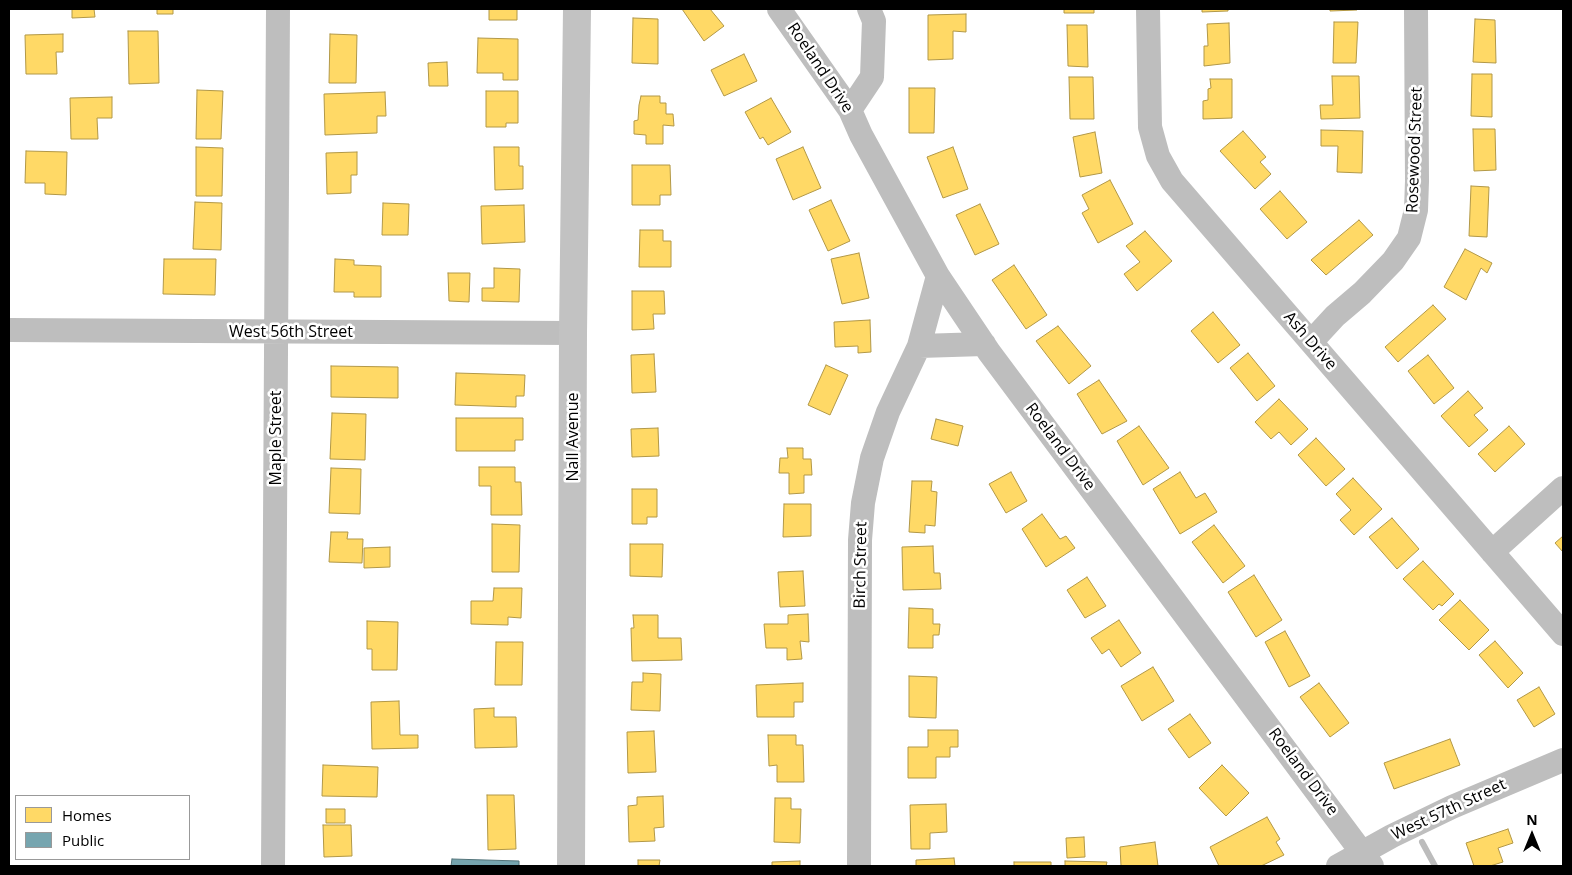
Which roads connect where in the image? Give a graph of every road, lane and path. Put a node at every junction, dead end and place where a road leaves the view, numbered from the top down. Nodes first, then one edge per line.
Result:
1 (278, 9) edge
2 (577, 9) edge
3 (780, 9) edge
4 (869, 9) edge
5 (1148, 9) edge
6 (1416, 9) edge
7 (850, 110) junction
8 (938, 276) junction
9 (9, 330) edge
10 (276, 333) junction
11 (573, 333) junction
12 (1311, 342) junction
13 (984, 344) junction
14 (919, 346) junction
15 (1563, 488) edge
16 (1492, 552) junction
17 (1563, 634) edge
18 (1563, 760) edge
19 (1367, 860) edge
20 (273, 866) edge
21 (571, 866) edge
22 (859, 866) edge
23 (1338, 866) edge

1 - 10 street, Maple Street
2 - 11 street, Nall Avenue
3 - 7 street, Roeland Drive
4 - 7 street
5 - 12 street, Ash Drive
6 - 12 street, Rosewood Street
7 - 8 street, Roeland Drive
8 - 13 street, Roeland Drive
8 - 14 street, Birch Street
9 - 10 street, West 56th Street
10 - 11 street, West 56th Street
10 - 20 street, Maple Street
11 - 21 street, Nall Avenue
12 - 16 street, Ash Drive
13 - 14 street
13 - 19 street, Roeland Drive
14 - 22 street, Birch Street
15 - 16 street
16 - 17 street, Ash Drive
18 - 19 street, West 57th Street
19 - 23 street, West 57th Street

